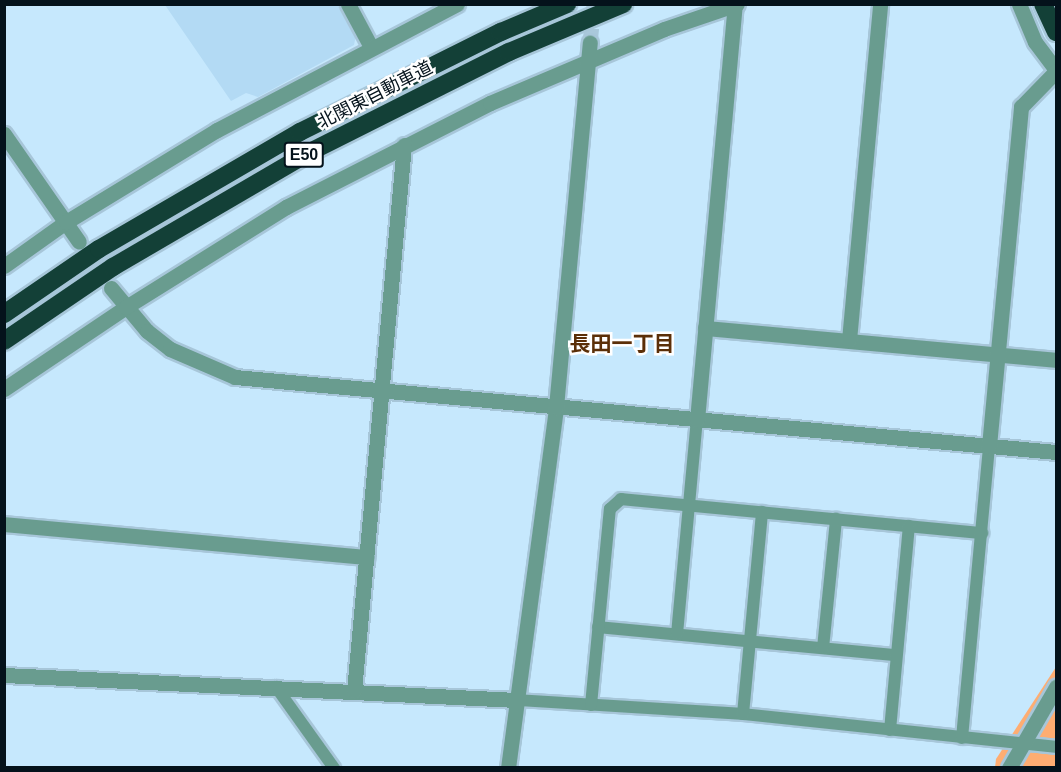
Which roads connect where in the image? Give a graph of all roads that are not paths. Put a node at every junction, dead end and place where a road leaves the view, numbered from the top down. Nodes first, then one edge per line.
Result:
1 (348, 4) edge
2 (456, 4) edge
3 (538, 4) edge
4 (567, 4) edge
5 (623, 4) edge
6 (880, 4) edge
7 (1019, 4) edge
8 (1043, 4) edge
9 (736, 5) edge
10 (1056, 32) edge
11 (590, 43) tunnel mouth
12 (371, 47) junction
13 (588, 62) junction
14 (1056, 71) edge
15 (387, 87) junction
16 (4, 134) edge
17 (404, 145) junction
18 (66, 222) junction
19 (80, 242) dead end
20 (4, 266) edge
21 (111, 288) dead end
22 (126, 307) junction
23 (4, 314) edge
24 (705, 328) junction
25 (849, 340) junction
26 (4, 341) edge
27 (998, 354) junction
28 (1056, 360) edge
29 (4, 390) edge
30 (381, 392) junction
31 (556, 407) junction
32 (697, 420) junction
33 (989, 446) junction
34 (1056, 452) edge
35 (689, 506) junction
36 (762, 512) junction
37 (837, 519) junction
38 (4, 524) edge
39 (909, 526) junction
40 (982, 533) junction
41 (366, 557) junction
42 (598, 627) junction
43 (677, 634) junction
44 (750, 641) junction
45 (823, 648) junction
46 (896, 656) junction
47 (4, 675) edge
48 (276, 687) junction
49 (1056, 687) edge
50 (354, 691) junction
51 (517, 700) junction
52 (591, 705) junction
53 (743, 714) junction
54 (890, 730) junction
55 (962, 738) junction
56 (1023, 745) junction
57 (1056, 747) edge
58 (334, 768) edge
59 (508, 768) edge
60 (1009, 768) edge

1 - 12 street
2 - 12 street
3 - 15 highway
4 - 15 highway, 北関東自動車道 / E50
5 - 26 highway, 北関東自動車道 / E50
6 - 25 street
7 - 14 street
8 - 10 highway
9 - 13 street
9 - 24 street
11 - 13 street
12 - 18 street
13 - 17 street
13 - 31 street
14 - 27 street
15 - 23 highway, 北関東自動車道 / E50
16 - 18 street
17 - 22 street
17 - 30 street
18 - 19 street
18 - 20 street
21 - 22 street
22 - 29 street
22 - 30 street
24 - 25 street
24 - 32 street
25 - 27 street
27 - 28 street
27 - 33 street
30 - 31 street
30 - 41 street
31 - 32 street
31 - 51 street
32 - 33 street
32 - 35 street
33 - 34 street
33 - 40 street
35 - 36 street
35 - 42 street
35 - 43 street
36 - 37 street
36 - 44 street
37 - 39 street
37 - 45 street
38 - 41 street
39 - 40 street
39 - 46 street
40 - 55 street
41 - 50 street
42 - 43 street
42 - 52 street
43 - 44 street
44 - 45 street
44 - 53 street
45 - 46 street
46 - 54 street
47 - 48 street
48 - 50 street
48 - 58 street
49 - 56 street
50 - 51 street
51 - 52 street
51 - 59 street
52 - 53 street
53 - 54 street
54 - 55 street
55 - 56 street
56 - 57 street
56 - 60 street

